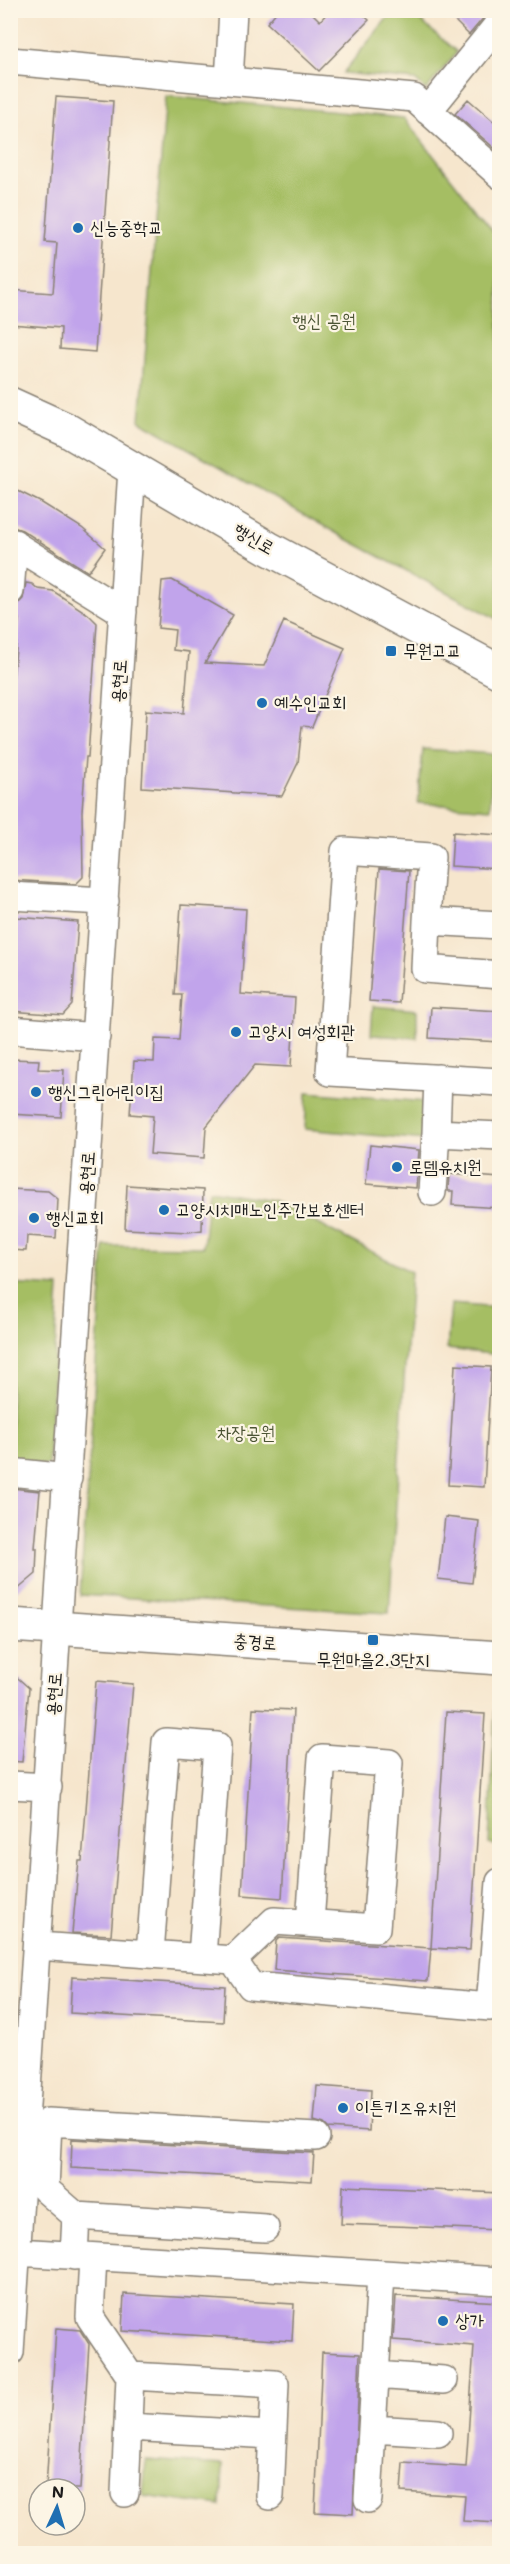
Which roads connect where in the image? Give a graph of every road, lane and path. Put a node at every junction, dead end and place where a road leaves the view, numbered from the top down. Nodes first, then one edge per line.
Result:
1 (233, 10) edge
2 (496, 32) edge
3 (10, 61) edge
4 (229, 81) junction
5 (428, 111) junction
6 (500, 175) edge
7 (10, 404) edge
8 (132, 469) junction
9 (12, 542) edge
10 (10, 591) edge
11 (123, 612) junction
12 (500, 672) edge
13 (10, 896) edge
14 (105, 901) junction
15 (427, 921) junction
16 (500, 925) edge
17 (500, 975) edge
18 (10, 1030) edge
19 (96, 1037) junction
20 (438, 1078) junction
21 (500, 1082) edge
22 (436, 1132) junction
23 (500, 1136) edge
24 (432, 1192) dead end
25 (10, 1472) edge
26 (68, 1478) junction
27 (10, 1625) edge
28 (58, 1628) junction
29 (500, 1658) edge
30 (10, 1785) edge
31 (48, 1787) junction
32 (500, 1882) edge
33 (310, 1923) junction
34 (38, 1946) junction
35 (150, 1953) junction
36 (202, 1957) junction
37 (233, 1960) junction
38 (20, 2065) edge
39 (316, 2137) dead end
40 (76, 2216) junction
41 (265, 2228) dead end
42 (17, 2252) junction
43 (83, 2256) junction
44 (381, 2274) junction
45 (500, 2281) edge
46 (10, 2352) edge
47 (375, 2375) junction
48 (130, 2376) junction
49 (444, 2379) dead end
50 (128, 2427) junction
51 (372, 2429) junction
52 (438, 2433) dead end
53 (272, 2435) junction
54 (125, 2493) dead end
55 (270, 2496) dead end
56 (368, 2499) dead end

1 - 4 street
2 - 5 street
3 - 4 street
4 - 5 street
5 - 6 street
7 - 8 main road, 행신로
8 - 11 street, 용현로
8 - 12 main road, 행신로
9 - 10 street
9 - 11 street
11 - 14 street, 용현로
13 - 14 street
14 - 19 street, 용현로
15 - 16 street
15 - 17 street
15 - 20 street
18 - 19 street
19 - 26 street, 용현로
20 - 21 street
20 - 22 street
22 - 23 street
22 - 24 street
25 - 26 street
26 - 28 street, 용현로
27 - 28 main road, 충경로
28 - 29 main road, 충경로
28 - 31 street, 용현로
30 - 31 street
31 - 34 street, 용현로
32 - 37 street
33 - 33 street
33 - 37 street
34 - 35 street
34 - 38 street, 용현로
35 - 36 street
35 - 36 street
36 - 37 street
38 - 42 street, 용현로
39 - 40 street
40 - 41 street
40 - 43 street
42 - 43 street
42 - 46 street, 용현로
43 - 44 street
43 - 48 street
44 - 45 street
44 - 47 street
47 - 49 street
47 - 51 street
48 - 50 street
48 - 53 street
50 - 53 street
50 - 54 street
51 - 52 street
51 - 56 street
53 - 55 street

